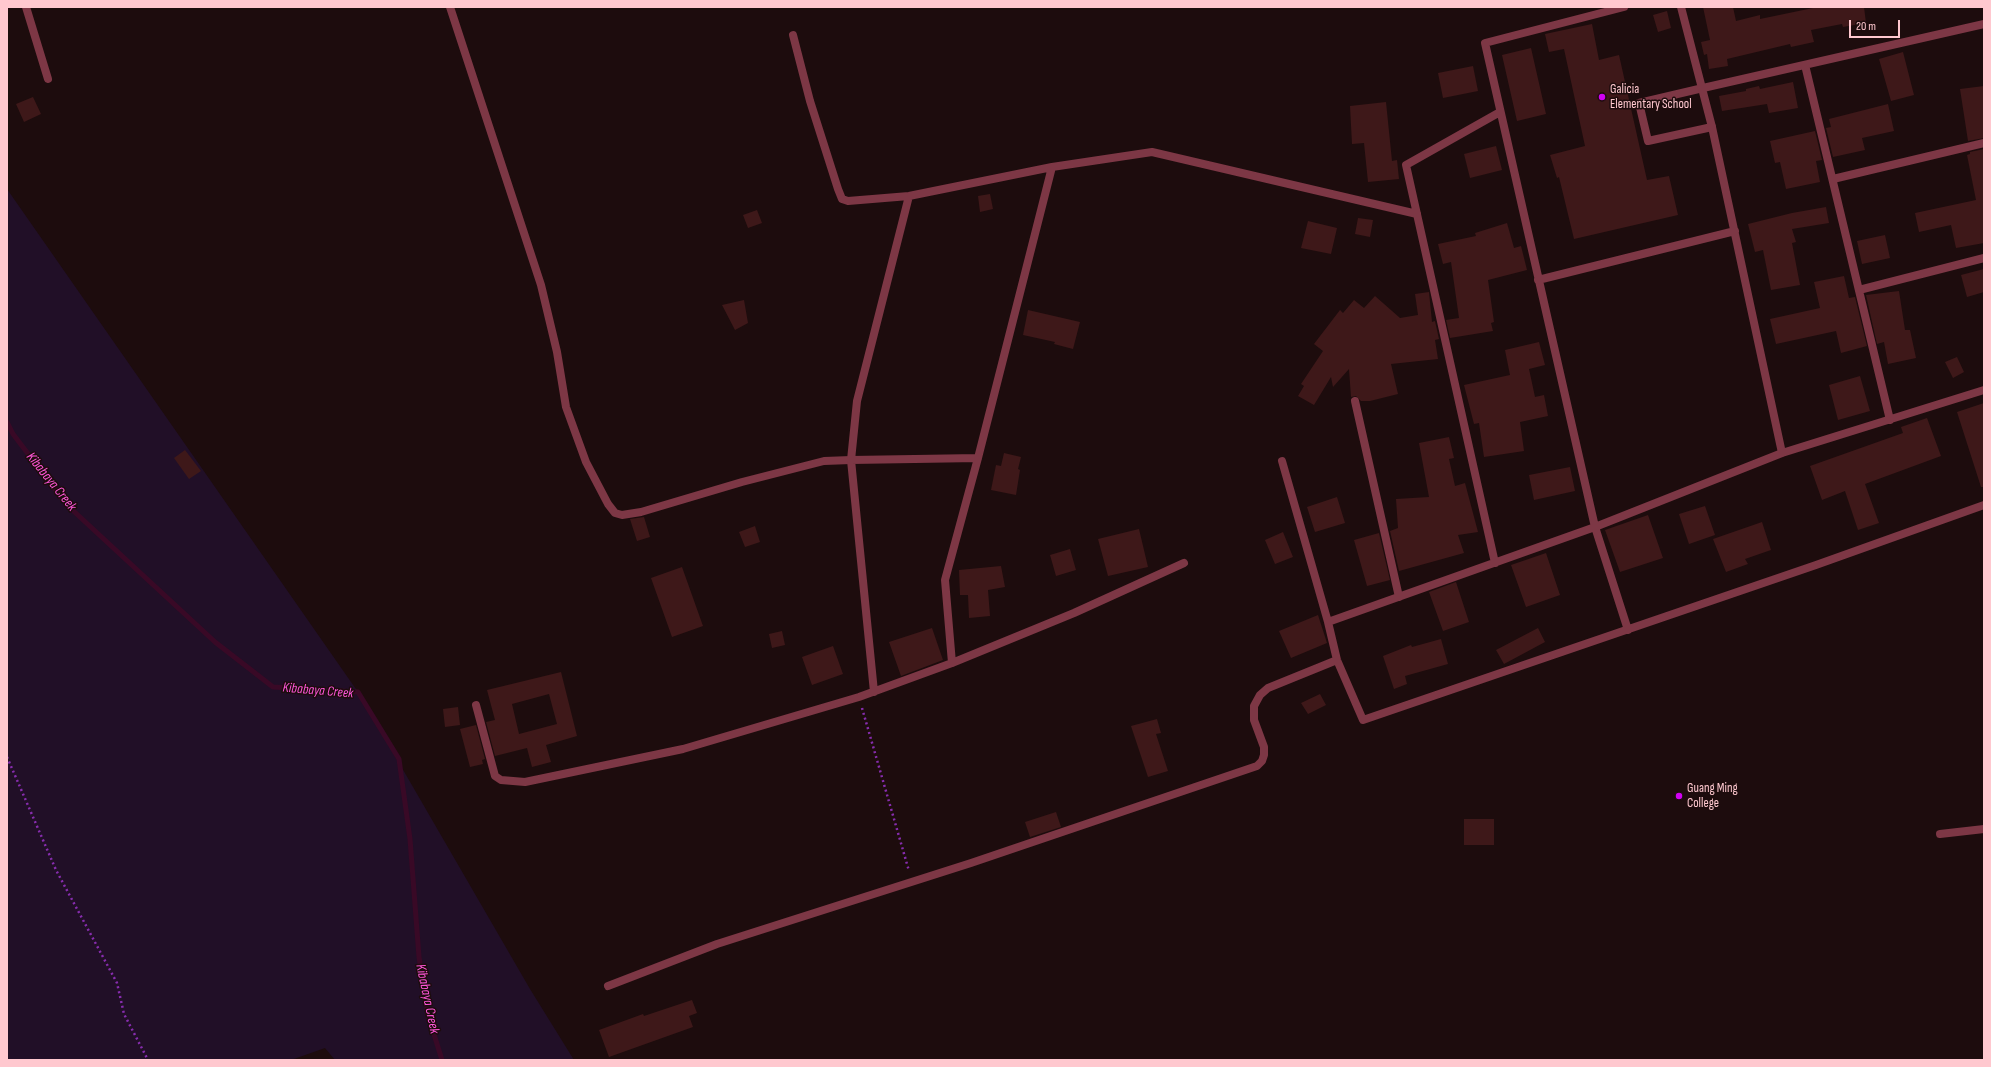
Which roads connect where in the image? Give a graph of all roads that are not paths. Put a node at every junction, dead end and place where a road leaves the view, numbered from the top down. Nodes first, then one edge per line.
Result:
1 (26, 7) edge
2 (450, 7) edge
3 (1624, 7) edge
4 (1681, 7) edge
5 (1984, 24) edge
6 (793, 35) dead end
7 (1805, 65) junction
8 (48, 79) dead end
9 (1703, 88) junction
10 (1500, 112) junction
11 (1712, 127) junction
12 (1984, 143) edge
13 (1052, 166) junction
14 (1833, 179) junction
15 (909, 196) junction
16 (1417, 214) junction
17 (1734, 231) junction
18 (1984, 258) edge
19 (1538, 280) junction
20 (1858, 290) junction
21 (1984, 390) edge
22 (1355, 401) dead end
23 (1890, 420) junction
24 (1782, 453) junction
25 (978, 458) junction
26 (851, 460) junction
27 (1282, 461) dead end
28 (1984, 505) edge
29 (1595, 527) junction
30 (1184, 563) dead end
31 (1495, 563) junction
32 (1399, 597) junction
33 (1328, 622) junction
34 (1628, 630) junction
35 (1337, 660) junction
36 (952, 664) junction
37 (874, 692) junction
38 (476, 705) dead end
39 (1984, 829) edge
40 (1940, 834) dead end
41 (608, 986) dead end

1 - 8 street
2 - 26 street
3 - 10 street
4 - 9 street
5 - 7 street
6 - 15 street
7 - 9 street
7 - 14 street
9 - 11 street
9 - 11 street
10 - 16 street
10 - 19 street
11 - 17 street
12 - 14 street
13 - 15 street
13 - 16 street
13 - 25 street
14 - 20 street
15 - 26 street
16 - 31 street
17 - 19 street
17 - 24 street
18 - 20 street
19 - 29 street
20 - 23 street
21 - 23 street
22 - 32 street
23 - 24 street
24 - 29 street
25 - 26 street
25 - 36 street
26 - 37 street
27 - 33 street
28 - 34 street
29 - 31 street
29 - 34 street
30 - 36 street
31 - 32 street
32 - 33 street
33 - 35 street
34 - 35 street
35 - 41 street
36 - 37 street
37 - 38 street
39 - 40 street

